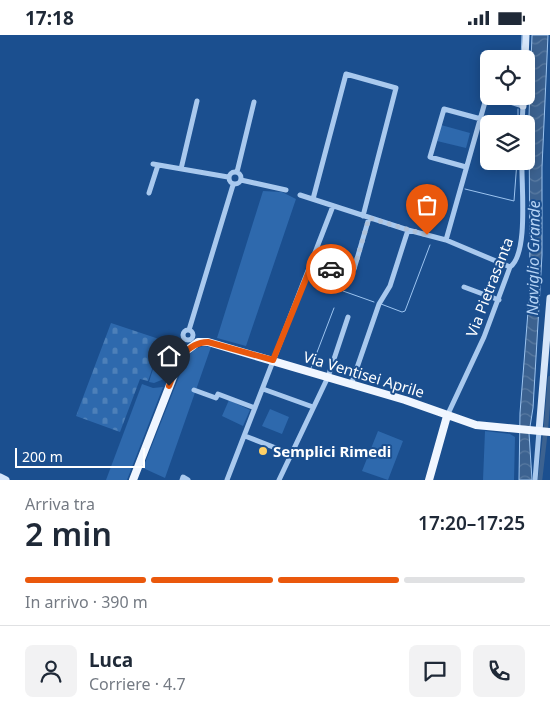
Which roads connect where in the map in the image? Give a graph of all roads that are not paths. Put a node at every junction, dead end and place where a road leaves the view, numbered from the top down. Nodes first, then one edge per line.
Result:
1 (526, 35) edge
2 (525, 50) edge
3 (197, 101) dead end
4 (254, 102) dead end
5 (519, 105) edge
6 (522, 106) joint
7 (522, 115) edge
8 (480, 119) edge
9 (480, 122) edge
10 (466, 167) junction
11 (181, 169) junction
12 (522, 170) edge
13 (236, 172) junction
14 (228, 177) junction
15 (241, 180) junction
16 (233, 185) junction
17 (286, 190) dead end
18 (149, 193) dead end
19 (300, 195) dead end
20 (313, 199) junction
21 (333, 206) junction
22 (363, 216) junction
23 (369, 218) junction
24 (408, 230) junction
25 (446, 240) junction
26 (312, 264) junction
27 (510, 267) junction
28 (464, 287) dead end
29 (550, 298) edge
30 (499, 301) junction
31 (348, 317) dead end
32 (189, 330) junction
33 (192, 341) junction
34 (273, 360) junction
35 (328, 377) junction
36 (351, 385) junction
37 (263, 389) junction
38 (194, 390) dead end
39 (453, 403) junction
40 (313, 407) junction
41 (255, 408) junction
42 (438, 412) junction
43 (447, 416) junction
44 (462, 420) junction
45 (444, 429) junction
46 (536, 431) junction
47 (550, 431) edge
48 (245, 436) junction
49 (291, 454) junction
50 (0, 477) edge
51 (6, 480) edge
52 (133, 480) edge
53 (227, 480) edge
54 (279, 480) edge
55 (429, 480) edge
56 (535, 480) edge

1 - 2 street
3 - 11 street
4 - 13 street
5 - 6 street
6 - 7 street
8 - 10 street
9 - 10 street
10 - 25 street
11 - 14 street
11 - 18 street
12 - 27 street, Via Pietrasanta
13 - 14 street
13 - 15 street
14 - 16 street
15 - 16 street
15 - 17 street
16 - 32 street
19 - 20 street
20 - 21 street
20 - 22 street
21 - 22 street
21 - 26 street
22 - 23 street
23 - 24 street
23 - 26 street
24 - 25 street
24 - 36 street
25 - 27 street
26 - 34 street
27 - 30 street, Via Pietrasanta
28 - 30 street
29 - 46 street
30 - 39 street, Via Pietrasanta
31 - 35 street
32 - 33 street
32 - 33 street
33 - 34 main road, Via Ventisei Aprile
33 - 52 main road
34 - 35 main road, Via Ventisei Aprile
34 - 37 street
35 - 36 main road, Via Ventisei Aprile
35 - 40 street
36 - 42 main road, Via Ventisei Aprile
37 - 40 street
37 - 41 street
38 - 41 street
39 - 42 street
39 - 43 street, Via Pietrasanta
40 - 49 street
41 - 48 street
42 - 43 main road, Via Ventisei Aprile
43 - 44 main road, Via Ventisei Aprile
43 - 45 main road
44 - 45 main road
44 - 46 main road, Via Ventisei Aprile
45 - 55 main road
46 - 47 main road, Via Ventisei Aprile
46 - 56 street
48 - 49 street
48 - 53 street
49 - 54 street
50 - 51 street

